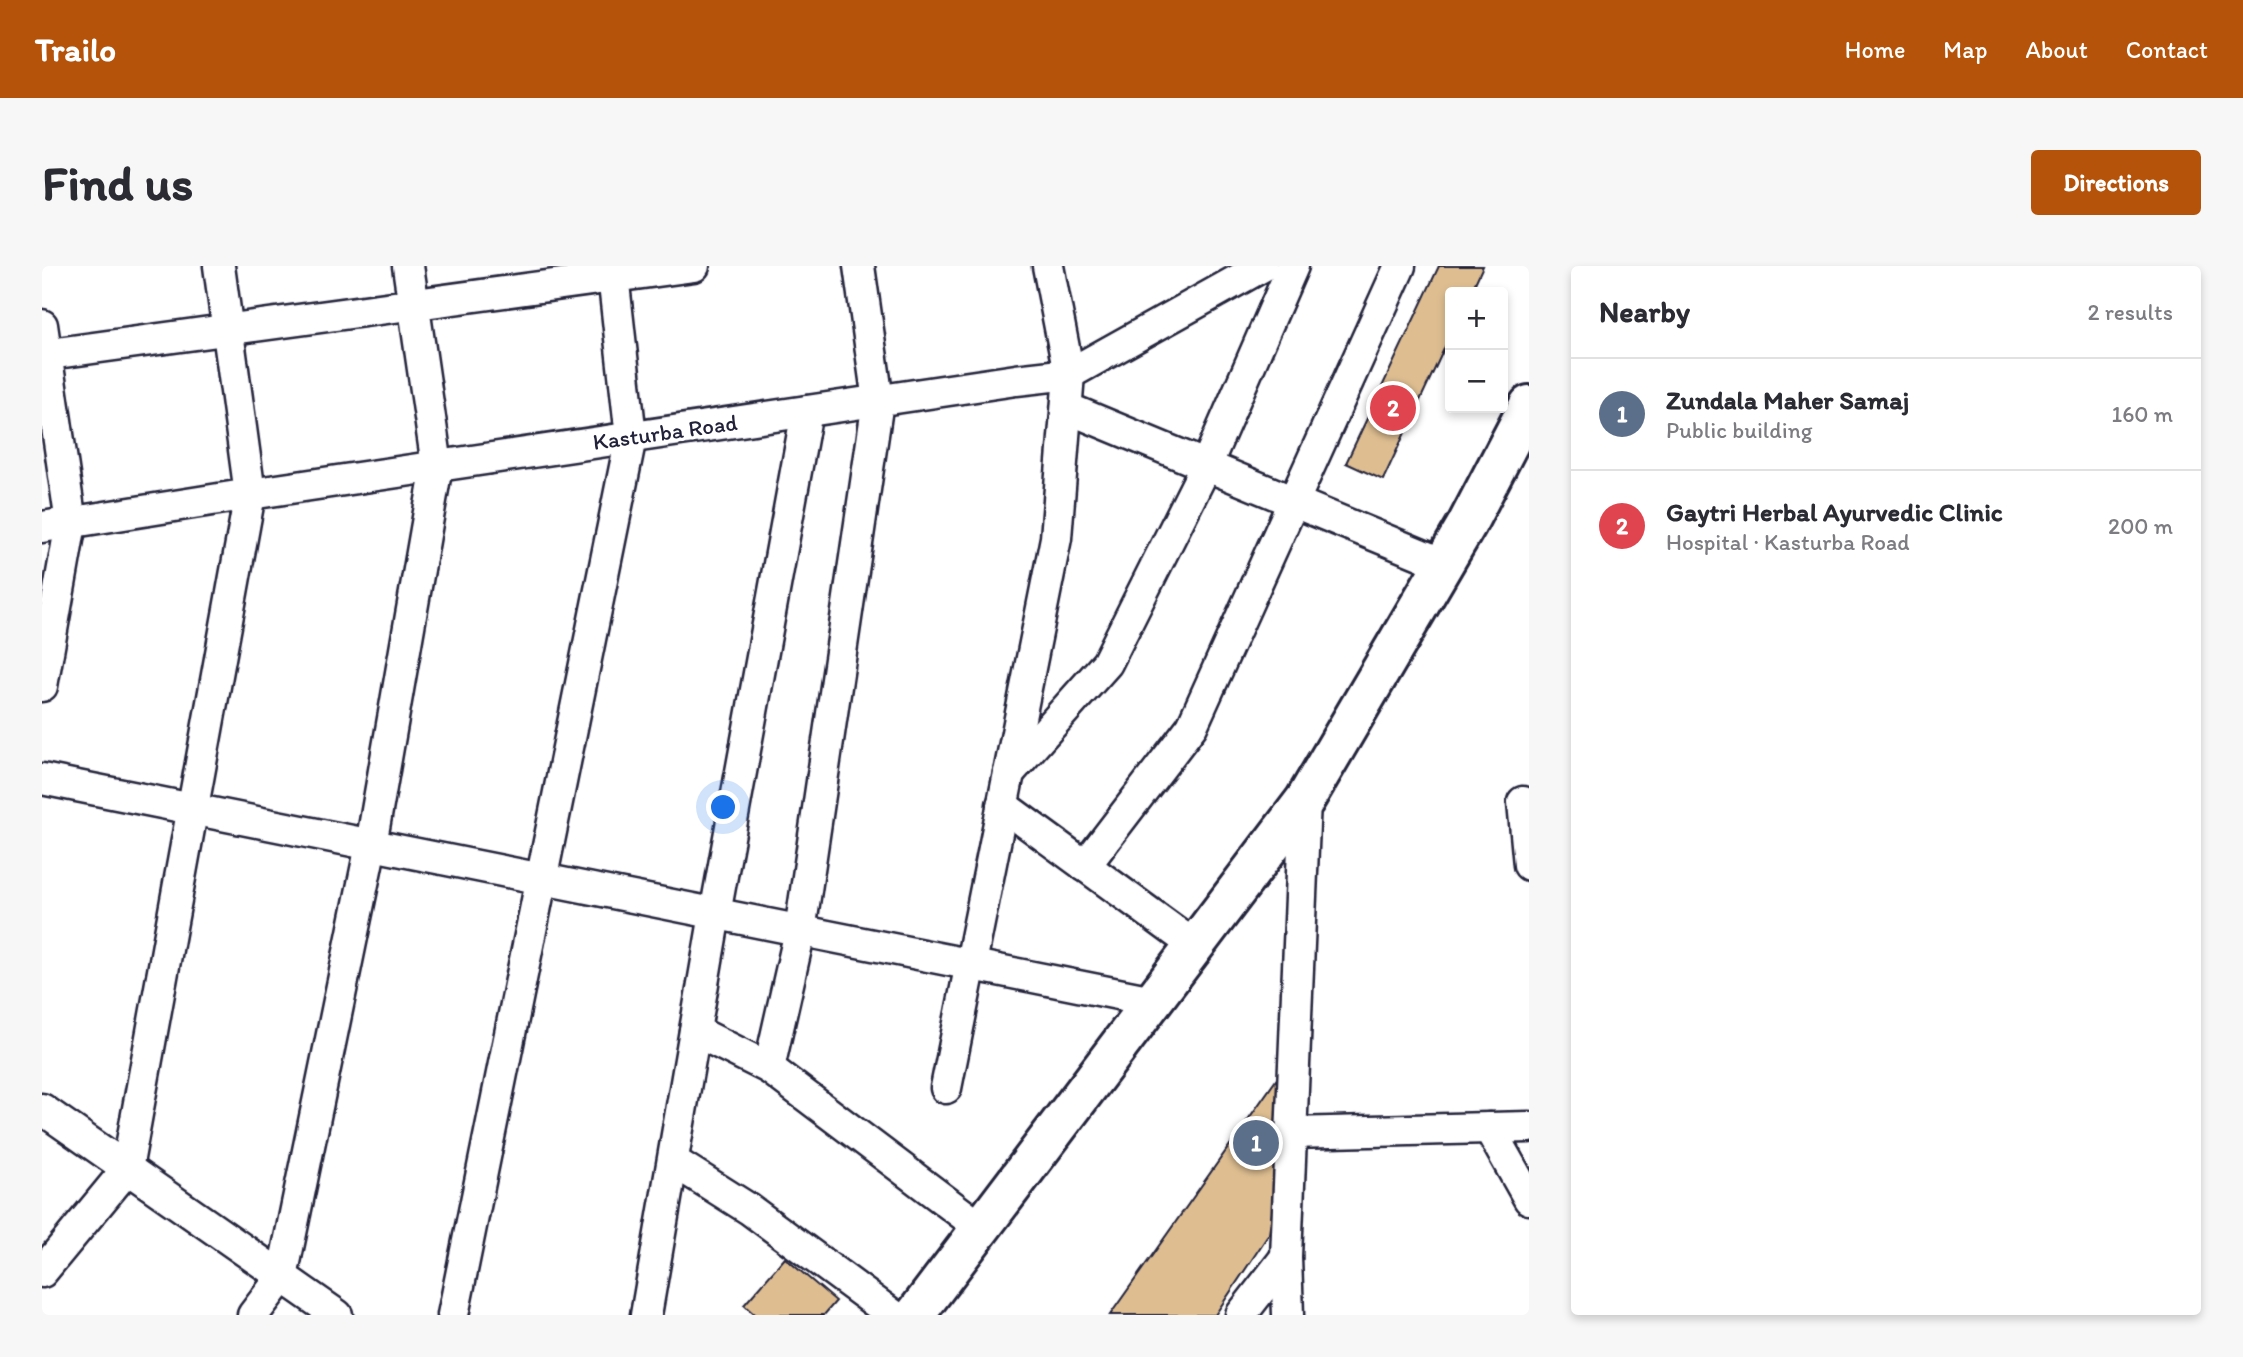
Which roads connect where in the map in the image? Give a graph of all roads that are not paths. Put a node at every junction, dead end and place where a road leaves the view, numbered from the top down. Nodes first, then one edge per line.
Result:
1 (219, 266) edge
2 (408, 266) edge
3 (694, 266) edge
4 (859, 266) edge
5 (1048, 266) edge
6 (1264, 266) edge
7 (1293, 266) edge
8 (1400, 266) edge
9 (613, 272) edge
10 (414, 305) junction
11 (42, 325) edge
12 (229, 330) junction
13 (44, 355) edge
14 (1069, 374) junction
15 (878, 401) junction
16 (1529, 405) edge
17 (1066, 408) junction
18 (807, 411) junction
19 (631, 437) junction
20 (437, 466) junction
21 (1206, 466) junction
22 (250, 494) junction
23 (1294, 502) junction
24 (71, 523) junction
25 (42, 527) edge
26 (1444, 564) junction
27 (42, 685) edge
28 (1008, 773) junction
29 (42, 779) edge
30 (1306, 800) junction
31 (1523, 802) dead end
32 (1002, 805) junction
33 (193, 810) junction
34 (371, 845) junction
35 (1529, 865) edge
36 (1085, 866) junction
37 (542, 880) junction
38 (715, 914) junction
39 (800, 931) junction
40 (1195, 946) junction
41 (969, 965) junction
42 (1153, 1001) junction
43 (695, 1031) junction
44 (769, 1068) junction
45 (946, 1088) dead end
46 (42, 1109) edge
47 (1529, 1127) edge
48 (1489, 1128) junction
49 (1291, 1133) junction
50 (673, 1161) junction
51 (127, 1169) junction
52 (1529, 1199) edge
53 (981, 1228) junction
54 (1286, 1257) junction
55 (42, 1272) edge
56 (282, 1276) junction
57 (253, 1315) edge
58 (337, 1315) edge
59 (453, 1315) edge
60 (646, 1315) edge
61 (893, 1315) edge
62 (915, 1315) edge
63 (1241, 1315) edge
64 (1288, 1315) edge

1 - 12 street
2 - 10 street
3 - 9 street
4 - 15 street
5 - 14 street
6 - 14 street, Kasturba Road
7 - 21 street
8 - 23 street
9 - 10 street
9 - 19 street
10 - 12 street
10 - 20 street
11 - 13 street
12 - 13 street
12 - 22 street
13 - 24 street
14 - 15 street, Kasturba Road
14 - 17 street
15 - 18 street, Kasturba Road
15 - 39 street
16 - 26 main road
17 - 21 street
17 - 28 street
18 - 19 street, Kasturba Road
18 - 38 street
19 - 20 street, Kasturba Road
19 - 37 street
20 - 22 street, Kasturba Road
20 - 34 street
21 - 23 street
21 - 28 street
22 - 24 street, Kasturba Road
22 - 33 street
23 - 26 street
23 - 36 street
24 - 25 street, Kasturba Road
24 - 27 street
26 - 30 main road
28 - 32 street
29 - 33 street
30 - 40 main road
30 - 49 street
31 - 35 street
32 - 36 street
32 - 41 street
33 - 34 street
33 - 51 street
34 - 37 street
34 - 56 street
36 - 40 street
37 - 38 street
37 - 59 street
38 - 39 street
38 - 43 street
39 - 41 street
39 - 44 street
40 - 42 main road
41 - 42 street
41 - 45 street
42 - 53 main road
43 - 44 street
43 - 50 street
44 - 53 street
46 - 51 street
47 - 48 street
48 - 49 street
48 - 52 street
49 - 54 street
50 - 60 street
50 - 61 street
51 - 55 street
51 - 56 street
53 - 62 main road
54 - 63 street
54 - 64 street
56 - 57 street
56 - 58 street

